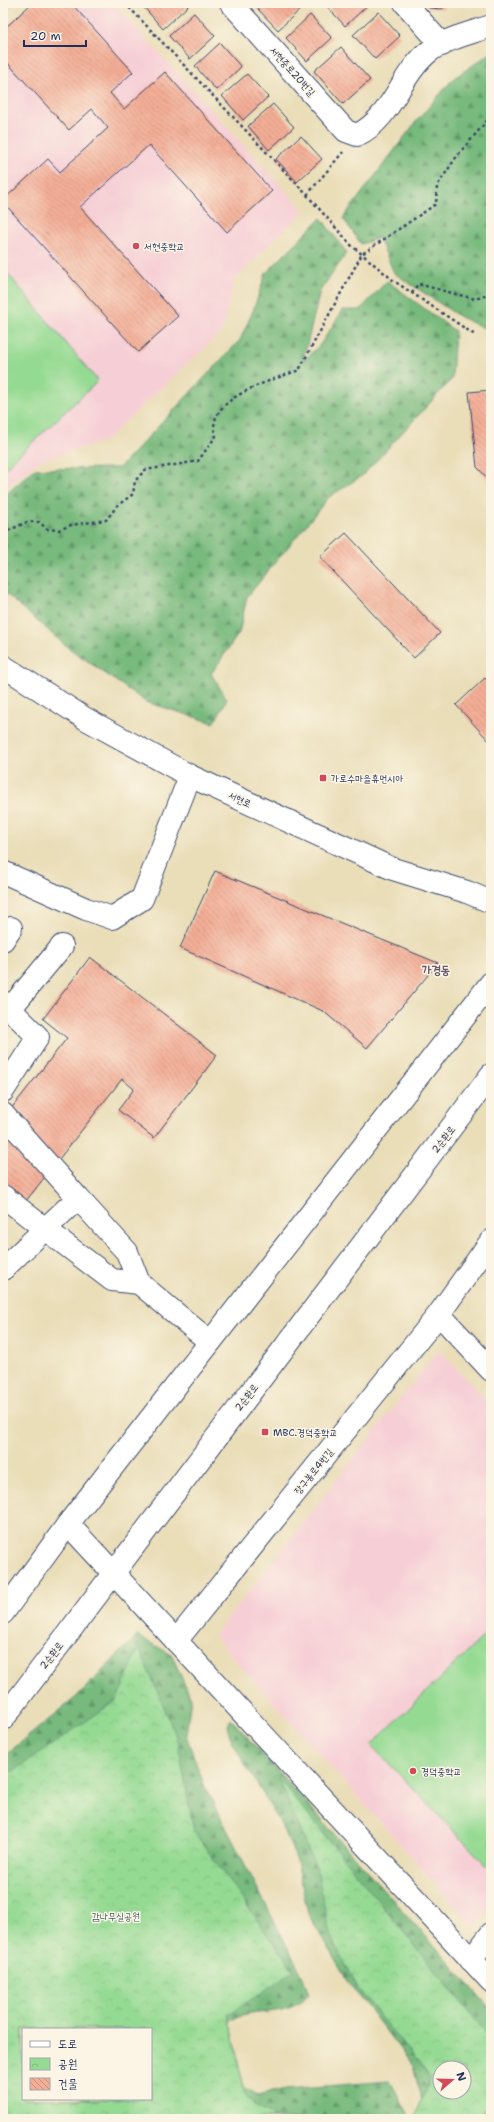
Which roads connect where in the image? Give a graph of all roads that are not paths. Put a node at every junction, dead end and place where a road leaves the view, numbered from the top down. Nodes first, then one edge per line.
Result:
1 (231, 3) edge
2 (405, 3) edge
3 (491, 26) edge
4 (442, 45) junction
5 (3, 666) edge
6 (190, 776) junction
7 (3, 872) edge
8 (491, 902) edge
9 (62, 946) dead end
10 (491, 983) edge
11 (7, 1005) edge
12 (491, 1075) edge
13 (3, 1091) edge
14 (3, 1114) edge
15 (3, 1196) edge
16 (78, 1198) junction
17 (45, 1229) junction
18 (491, 1241) edge
19 (3, 1269) edge
20 (139, 1283) junction
21 (439, 1314) junction
22 (210, 1342) junction
23 (491, 1370) edge
24 (68, 1524) junction
25 (113, 1572) junction
26 (3, 1613) edge
27 (176, 1641) junction
28 (3, 1719) edge
29 (491, 1934) edge
30 (471, 1960) junction
31 (491, 1981) edge

1 - 4 street, 서현중로20번길
2 - 4 street
3 - 4 street
5 - 6 street, 서현로
6 - 7 street
6 - 8 street, 서현로
9 - 11 street
10 - 22 street
11 - 13 street
12 - 25 street, 2순환로
14 - 16 street
15 - 17 street
16 - 17 street
16 - 20 street
17 - 19 street
17 - 20 street
18 - 21 street, 장구봉로4번길
20 - 22 street
21 - 23 street
21 - 27 street, 장구봉로4번길
22 - 24 street
24 - 25 street
24 - 26 street
25 - 27 street
25 - 28 street, 2순환로
27 - 30 street
29 - 30 street
30 - 31 street

